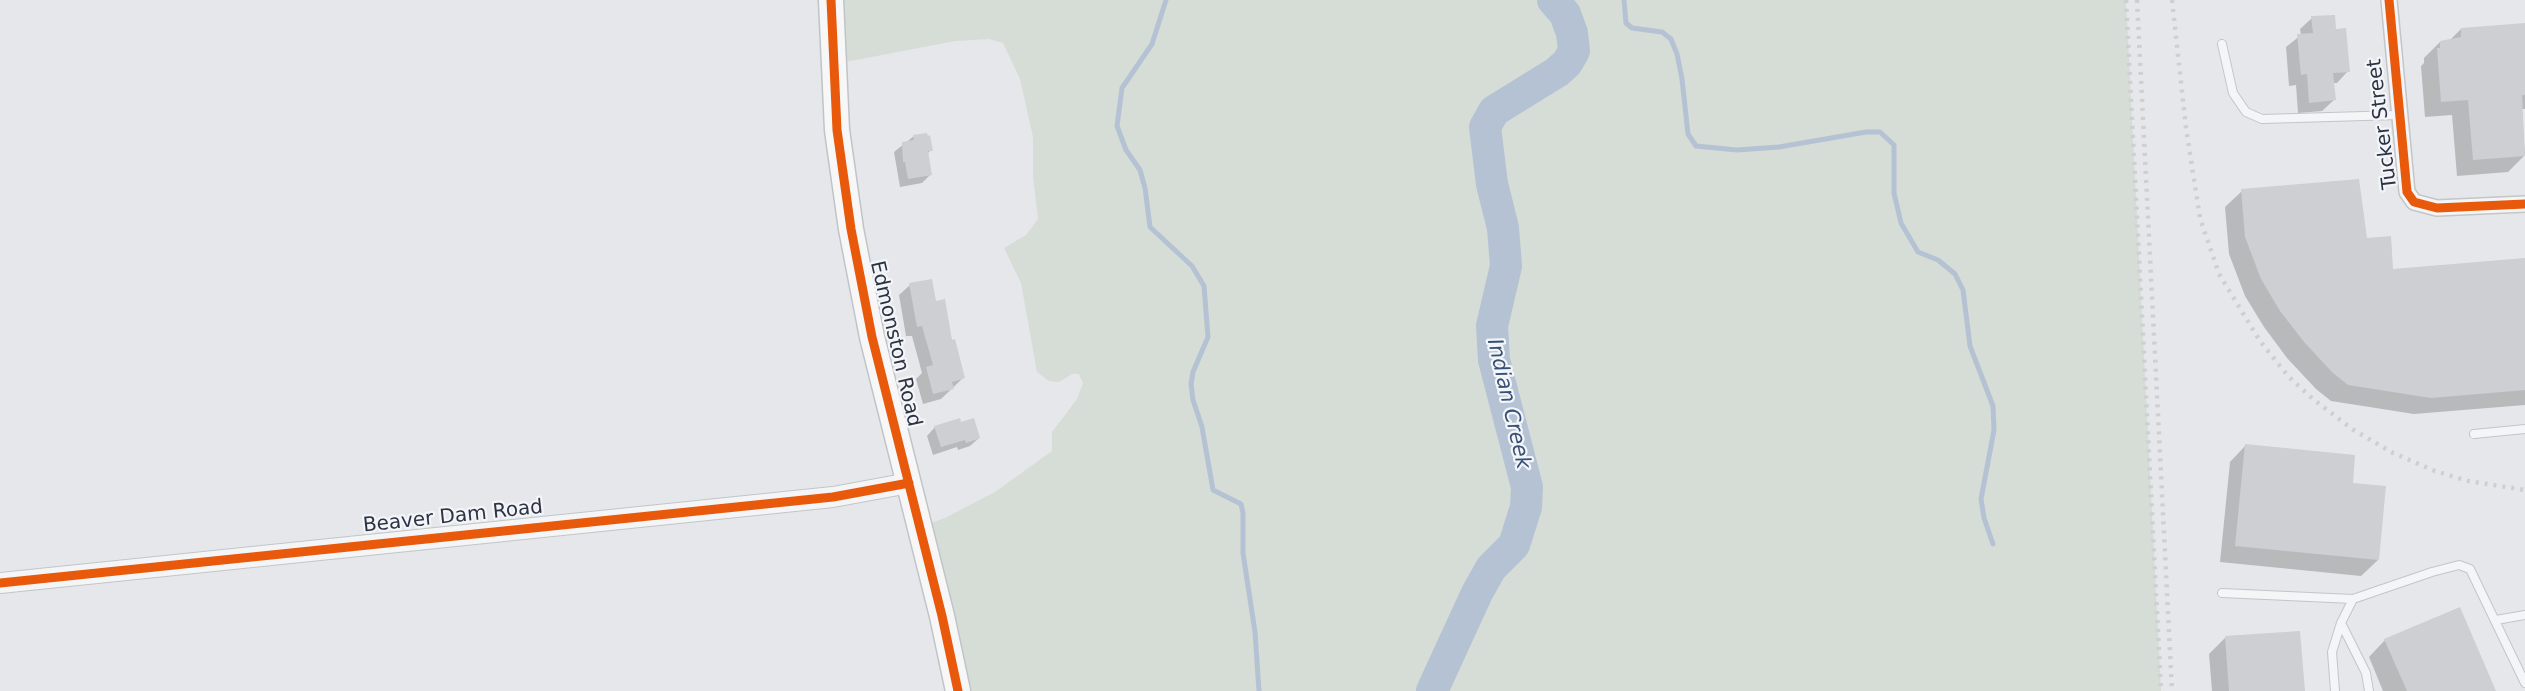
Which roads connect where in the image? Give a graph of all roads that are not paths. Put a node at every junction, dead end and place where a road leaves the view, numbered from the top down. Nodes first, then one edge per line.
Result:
1 (831, 0) edge
2 (2389, 0) edge
3 (2222, 44) dead end
4 (2398, 115) junction
5 (2525, 204) edge
6 (2525, 429) edge
7 (2474, 434) dead end
8 (909, 483) junction
9 (0, 583) edge
10 (2222, 592) dead end
11 (2353, 599) junction
12 (2525, 615) edge
13 (2496, 620) junction
14 (2341, 623) junction
15 (2525, 683) edge
16 (958, 691) edge
17 (2335, 691) edge
18 (2369, 691) edge

1 - 8 main road, Edmonston Road
2 - 4 street, Tucker Street
3 - 4 lane
4 - 5 street, Tucker Street
6 - 7 lane
8 - 9 street, Beaver Dam Road
8 - 16 main road, Edmonston Road
10 - 11 lane
11 - 13 lane
11 - 14 lane
12 - 13 lane
13 - 15 lane
14 - 17 lane
14 - 18 lane

